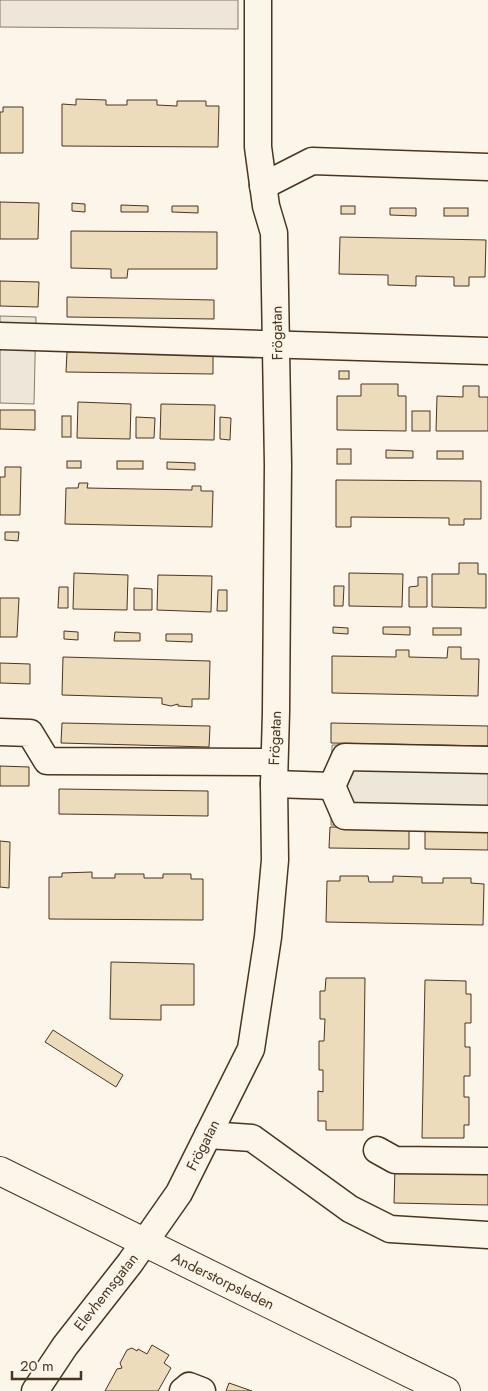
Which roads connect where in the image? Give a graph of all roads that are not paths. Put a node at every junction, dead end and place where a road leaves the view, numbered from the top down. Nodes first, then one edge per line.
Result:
1 (258, 0) edge
2 (488, 167) edge
3 (264, 196) junction
4 (0, 336) edge
5 (277, 344) junction
6 (488, 351) edge
7 (0, 732) edge
8 (488, 760) edge
9 (274, 773) junction
10 (332, 786) junction
11 (488, 819) edge
12 (208, 1135) junction
13 (376, 1150) dead end
14 (488, 1161) edge
15 (0, 1171) edge
16 (488, 1235) edge
17 (144, 1243) junction
18 (35, 1391) edge
19 (183, 1391) edge
20 (202, 1391) edge
21 (446, 1391) edge

1 - 3 street, Frögatan
2 - 3 street
3 - 5 street, Frögatan
4 - 5 street
5 - 6 street
5 - 9 street, Frögatan
7 - 9 street
8 - 10 street
9 - 10 street
9 - 12 street, Frögatan
10 - 11 street
12 - 16 street
12 - 17 street, Frögatan
13 - 14 street
15 - 17 main road, Anderstorpsleden
17 - 18 street, Elevhemsgatan
17 - 21 main road, Anderstorpsleden
19 - 20 street

